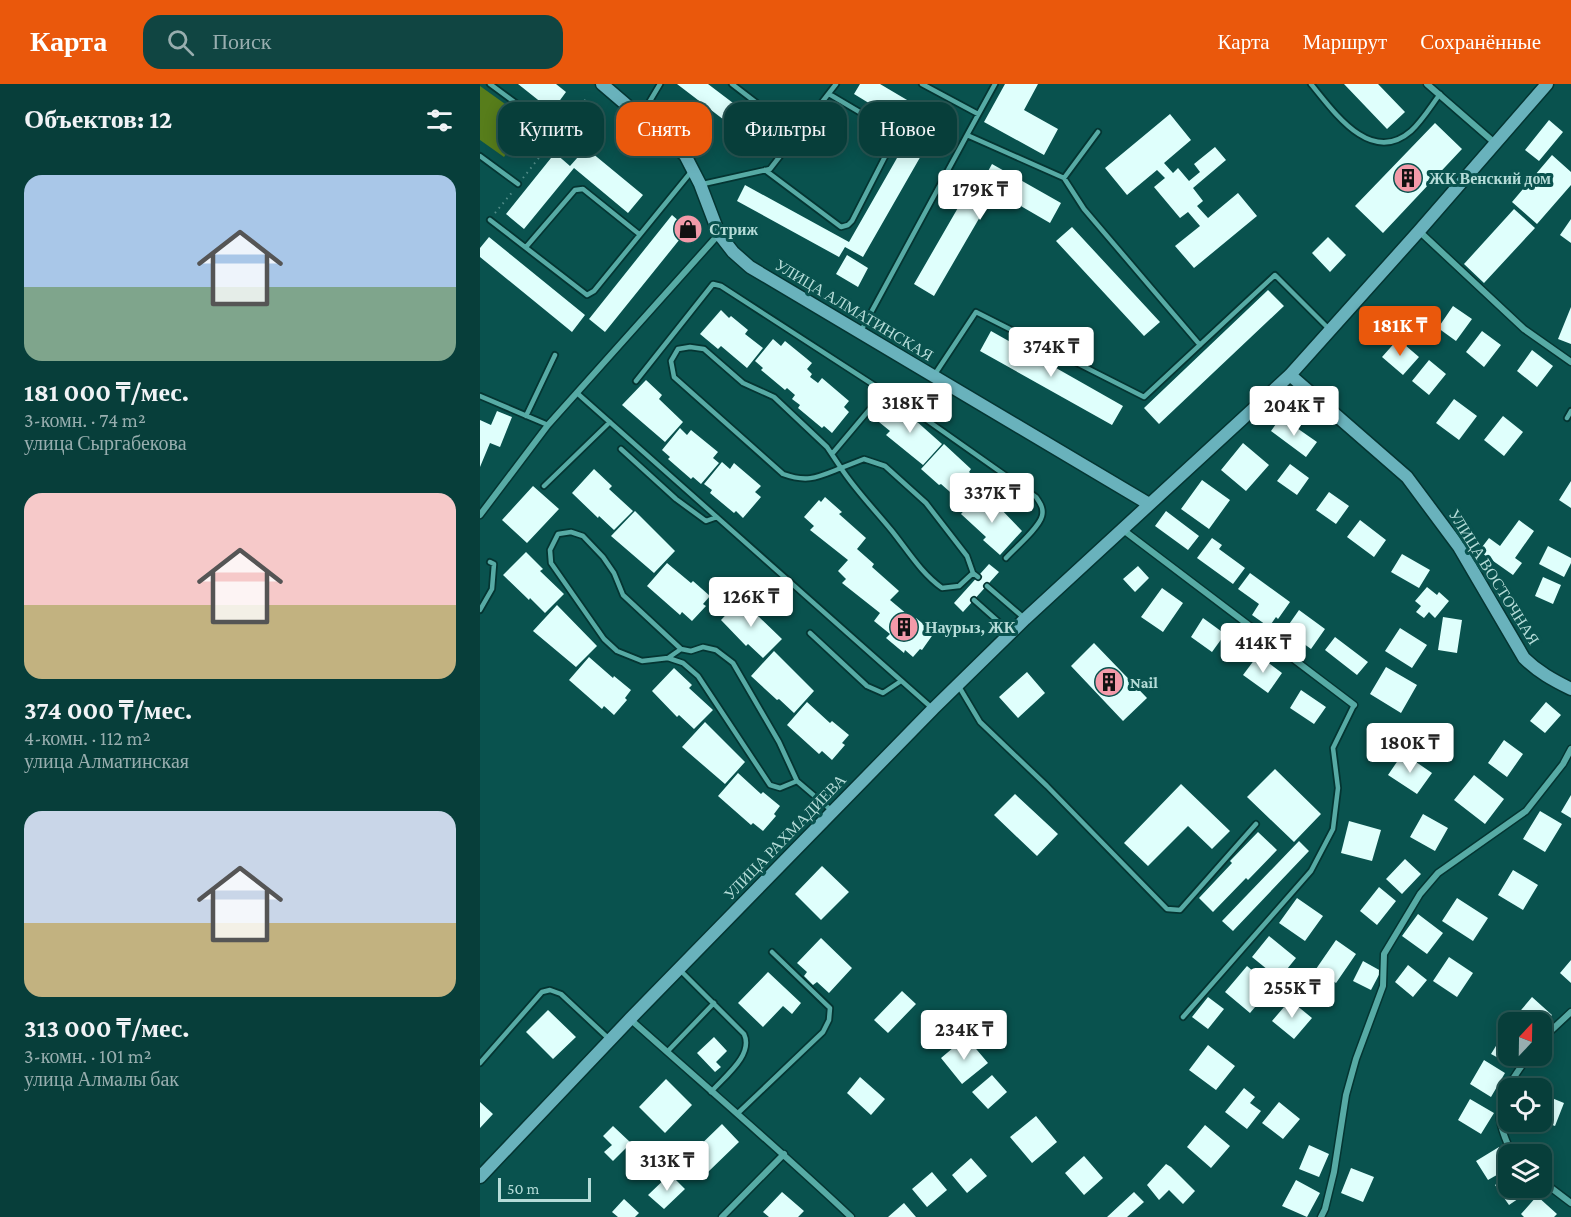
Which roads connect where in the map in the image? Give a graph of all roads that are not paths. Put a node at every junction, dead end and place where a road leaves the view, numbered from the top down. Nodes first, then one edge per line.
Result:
1 (490, 84) edge
2 (602, 84) edge
3 (660, 84) edge
4 (732, 84) edge
5 (836, 84) edge
6 (922, 84) edge
7 (995, 84) edge
8 (1311, 84) edge
9 (1427, 84) edge
10 (1547, 84) edge
11 (830, 94) junction
12 (1440, 94) junction
13 (514, 102) edge
14 (624, 102) edge
15 (649, 102) edge
16 (755, 102) edge
17 (823, 102) edge
18 (978, 114) junction
19 (1098, 132) dead end
20 (967, 135) junction
21 (1496, 144) junction
22 (480, 156) edge
23 (686, 156) edge
24 (780, 156) edge
25 (693, 170) junction
26 (765, 170) junction
27 (1065, 178) junction
28 (518, 184) road end
29 (700, 184) junction
30 (490, 220) road end
31 (1419, 231) junction
32 (639, 234) junction
33 (719, 234) junction
34 (526, 247) junction
35 (1330, 330) junction
36 (860, 333) junction
37 (1200, 345) junction
38 (555, 355) dead end
39 (1571, 362) edge
40 (1290, 375) junction
41 (934, 377) junction
42 (636, 381) dead end
43 (577, 393) junction
44 (480, 396) edge
45 (887, 396) junction
46 (1571, 411) edge
47 (526, 416) junction
48 (1567, 418) dead end
49 (610, 422) junction
50 (548, 425) junction
51 (621, 449) dead end
52 (832, 454) junction
53 (841, 468) junction
54 (544, 486) dead end
55 (1149, 504) junction
56 (480, 515) edge
57 (717, 517) junction
58 (1122, 529) junction
59 (1006, 558) dead end
60 (490, 562) dead end
61 (959, 585) junction
62 (987, 586) dead end
63 (965, 591) dead end
64 (974, 600) dead end
65 (480, 610) edge
66 (1025, 619) junction
67 (810, 633) dead end
68 (1011, 633) junction
69 (681, 649) junction
70 (668, 658) junction
71 (901, 681) junction
72 (958, 685) junction
73 (1571, 689) edge
74 (1354, 705) joint
75 (933, 709) junction
76 (1571, 749) edge
77 (797, 781) junction
78 (833, 812) junction
79 (1257, 824) dead end
80 (772, 952) dead end
81 (679, 969) junction
82 (714, 1003) junction
83 (1571, 1012) edge
84 (1184, 1017) dead end
85 (630, 1019) junction
86 (1552, 1030) edge
87 (610, 1040) junction
88 (667, 1052) junction
89 (480, 1063) edge
90 (1522, 1066) edge
91 (711, 1092) junction
92 (737, 1114) junction
93 (1508, 1144) edge
94 (784, 1154) junction
95 (480, 1177) edge
96 (1552, 1189) edge
97 (1571, 1203) edge
98 (723, 1217) edge
99 (851, 1217) edge
100 (1321, 1217) edge

1 - 13 lane
2 - 14 street, УЛИЦА АЛМАТИНСКАЯ
3 - 15 lane
4 - 16 lane
5 - 11 lane
6 - 18 lane
7 - 18 lane
8 - 12 lane
9 - 12 street
10 - 21 street, УЛИЦА РАХМАДИЕВА
11 - 17 lane
11 - 26 lane
12 - 21 street
18 - 20 lane
19 - 27 lane
20 - 27 lane
20 - 36 lane
21 - 31 street, УЛИЦА РАХМАДИЕВА
22 - 28 lane
23 - 25 street, УЛИЦА АЛМАТИНСКАЯ
24 - 26 lane
25 - 29 street, УЛИЦА АЛМАТИНСКАЯ
25 - 32 lane
26 - 29 lane
27 - 37 lane
29 - 33 street, УЛИЦА АЛМАТИНСКАЯ
30 - 34 lane
31 - 35 street, УЛИЦА РАХМАДИЕВА
31 - 39 street
32 - 34 lane
32 - 34 lane
33 - 36 street, УЛИЦА АЛМАТИНСКАЯ
33 - 43 street
35 - 37 lane
35 - 40 street, УЛИЦА РАХМАДИЕВА
36 - 41 street, УЛИЦА АЛМАТИНСКАЯ
37 - 41 lane
38 - 47 lane
40 - 55 street, УЛИЦА РАХМАДИЕВА
40 - 73 street, УЛИЦА ВОСТОЧНАЯ
41 - 55 street, УЛИЦА АЛМАТИНСКАЯ
42 - 45 lane
43 - 49 lane
43 - 50 street
44 - 47 lane
45 - 52 lane
45 - 59 lane
46 - 48 lane
47 - 50 lane
49 - 54 lane
49 - 57 lane
50 - 56 street
51 - 57 lane
52 - 53 lane
52 - 53 lane
53 - 61 lane
53 - 61 lane
55 - 58 street, УЛИЦА РАХМАДИЕВА
57 - 71 lane
58 - 66 street, УЛИЦА РАХМАДИЕВА
58 - 74 street
60 - 65 lane
61 - 63 lane
62 - 66 lane
64 - 68 lane
66 - 68 street, УЛИЦА РАХМАДИЕВА
67 - 71 lane
68 - 72 street, УЛИЦА РАХМАДИЕВА
69 - 70 lane
69 - 70 lane
69 - 77 lane
70 - 77 lane
71 - 75 lane
72 - 75 street, УЛИЦА РАХМАДИЕВА
72 - 79 lane
74 - 84 lane
75 - 78 street, УЛИЦА РАХМАДИЕВА
76 - 100 street
77 - 78 lane
78 - 81 street, УЛИЦА РАХМАДИЕВА
80 - 92 lane
81 - 82 lane
81 - 85 street, УЛИЦА РАХМАДИЕВА
82 - 88 lane
82 - 91 lane
83 - 86 street
85 - 87 street, УЛИЦА РАХМАДИЕВА
85 - 88 street
87 - 89 lane
87 - 95 street, УЛИЦА РАХМАДИЕВА
88 - 91 street
90 - 93 street
91 - 92 street
92 - 94 street
94 - 98 street
94 - 99 street
96 - 97 street

